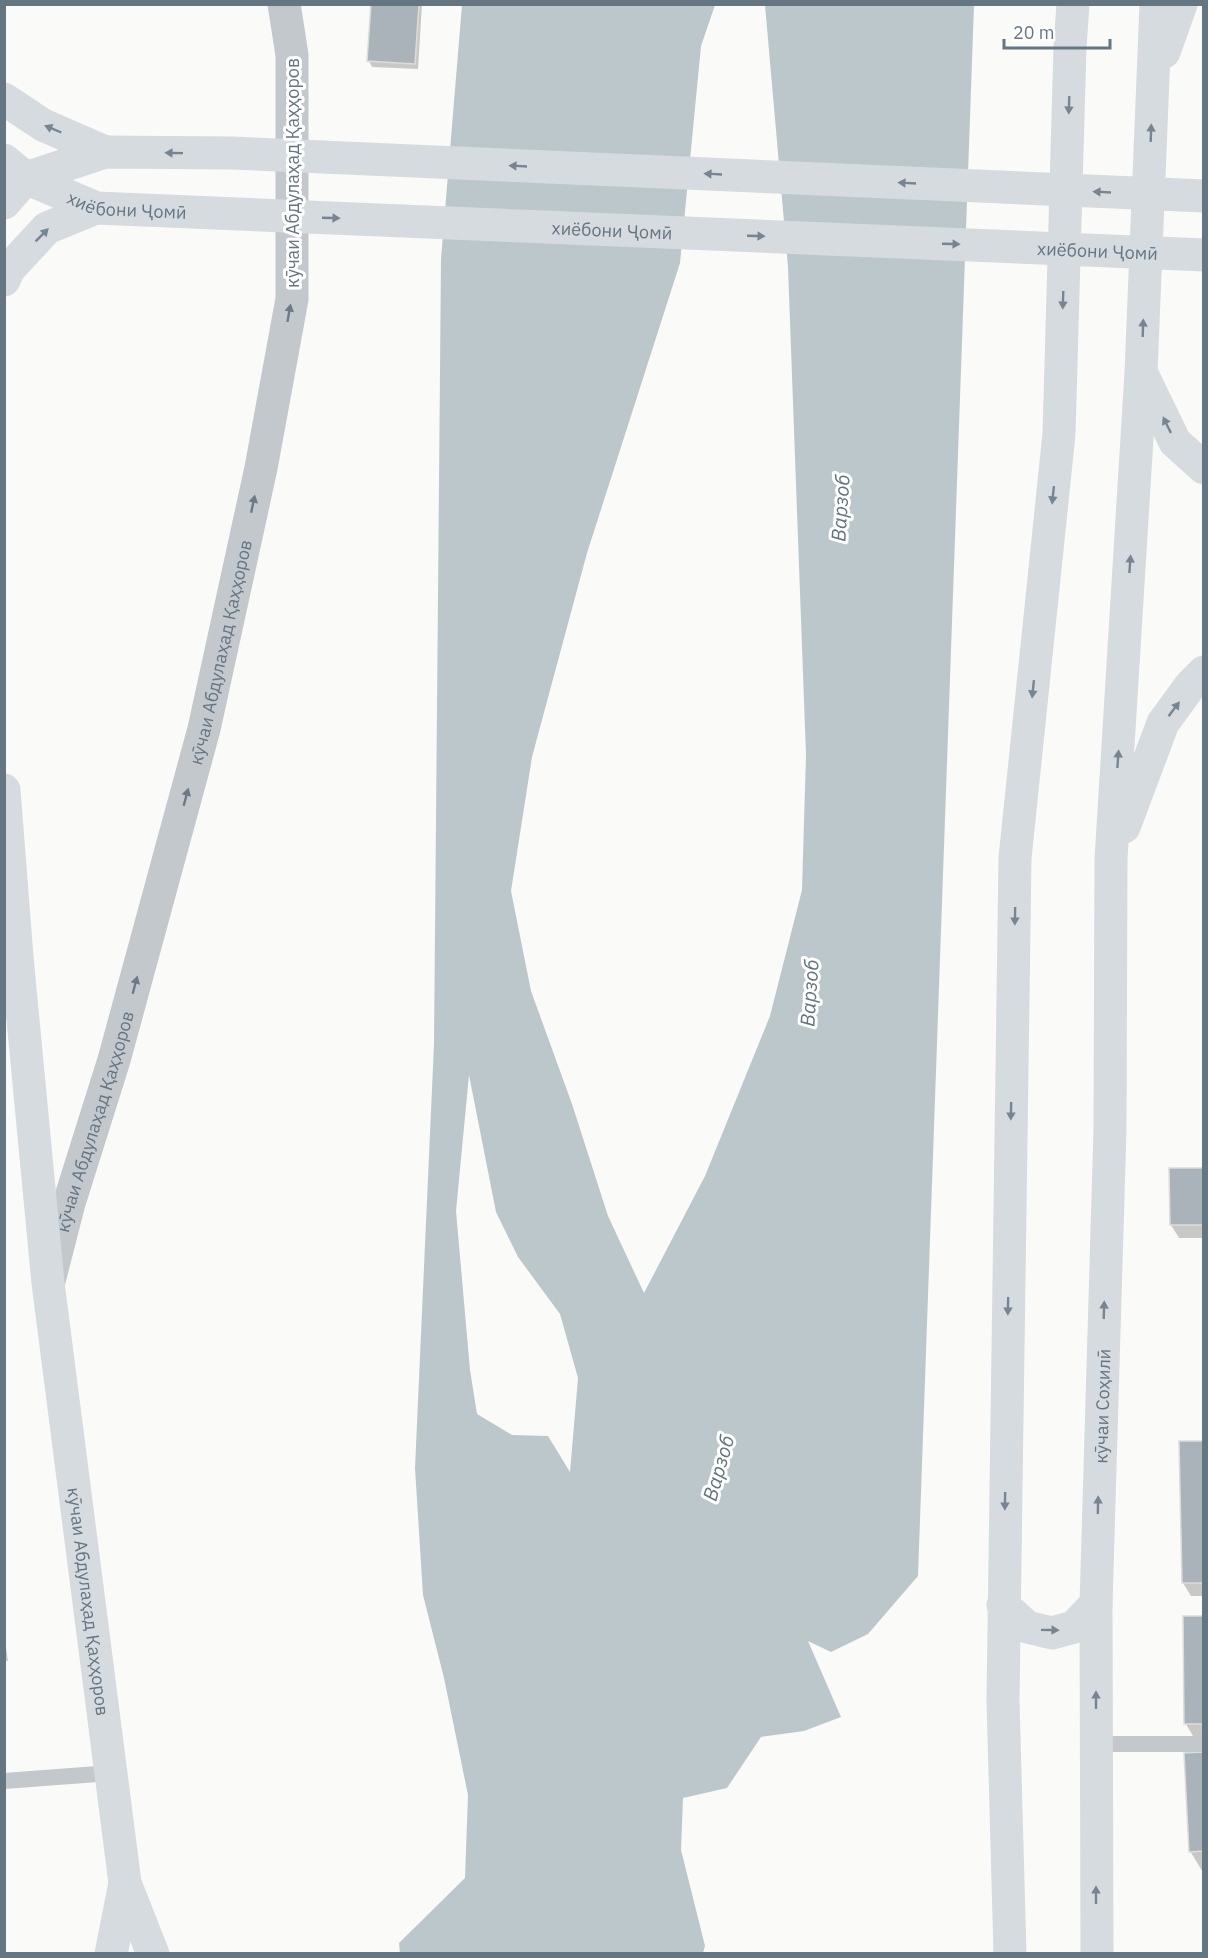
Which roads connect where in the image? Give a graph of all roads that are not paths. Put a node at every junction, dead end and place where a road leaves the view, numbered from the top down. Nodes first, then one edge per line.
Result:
1 (284, 4) edge
2 (1073, 4) edge
3 (1156, 4) edge
4 (1181, 4) edge
5 (1153, 82) junction
6 (4, 99) edge
7 (105, 152) junction
8 (15, 169) edge
9 (1192, 196) edge
10 (4, 203) edge
11 (96, 208) junction
12 (1190, 254) edge
13 (4, 280) edge
14 (1142, 374) junction
15 (1203, 468) edge
16 (1203, 672) edge
17 (4, 790) edge
18 (1112, 859) junction
19 (48, 1283) junction
20 (1096, 1604) junction
21 (1003, 1605) junction
22 (1096, 1744) junction
23 (1203, 1744) edge
24 (111, 1773) junction
25 (4, 1781) edge
26 (125, 1883) junction
27 (111, 1953) edge
28 (153, 1953) edge
29 (1010, 1953) edge
30 (1097, 1953) edge

19 -> 1 street, кӯчаи Абдулаҳад Қаҳҳоров
2 -> 21 main road
3 - 5 main road, кӯчаи Соҳилӣ
4 - 5 main road
14 -> 5 main road, кӯчаи Соҳилӣ
7 -> 6 main road
7 - 8 main road, хиёбони Ҷомӣ
9 -> 7 main road, хиёбони Ҷомӣ
8 - 10 main road
8 - 11 main road, хиёбони Ҷомӣ
11 -> 12 main road, хиёбони Ҷомӣ
13 -> 11 main road
15 -> 14 main road
18 -> 14 main road, кӯчаи Соҳилӣ
18 -> 16 main road
17 - 19 main road, кӯчаи Абдулаҳад Қаҳҳоров
20 -> 18 main road, кӯчаи Соҳилӣ
19 - 24 main road, кӯчаи Абдулаҳад Қаҳҳоров
21 -> 20 main road
22 -> 20 main road, кӯчаи Соҳилӣ
21 - 29 main road
22 - 23 lane
30 -> 22 main road, кӯчаи Соҳилӣ
24 - 25 lane
24 - 26 main road, кӯчаи Абдулаҳад Қаҳҳоров
26 - 27 main road, кӯчаи Абдулаҳад Қаҳҳоров
26 - 28 main road, кӯчаи Абдулаҳад Қаҳҳоров

